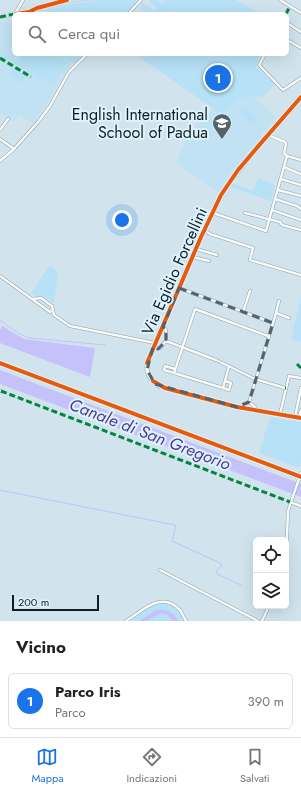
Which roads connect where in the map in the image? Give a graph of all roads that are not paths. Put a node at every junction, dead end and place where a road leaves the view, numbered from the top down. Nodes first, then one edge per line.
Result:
1 (23, 0) edge
2 (141, 0) edge
3 (280, 0) edge
4 (16, 12) dead end
5 (130, 12) edge
6 (301, 12) edge
7 (289, 23) edge
8 (301, 32) edge
9 (289, 41) edge
10 (301, 48) edge
11 (85, 56) edge
12 (264, 56) edge
13 (301, 78) edge
14 (301, 97) edge
15 (8, 119) dead end
16 (0, 130) edge
17 (268, 134) junction
18 (0, 139) edge
19 (14, 149) junction
20 (287, 156) junction
21 (301, 160) edge
22 (0, 161) edge
23 (284, 167) junction
24 (301, 174) edge
25 (281, 178) junction
26 (301, 185) edge
27 (278, 190) junction
28 (301, 196) edge
29 (275, 199) junction
30 (301, 209) edge
31 (272, 210) junction
32 (212, 213) junction
33 (244, 213) dead end
34 (269, 220) junction
35 (301, 220) edge
36 (204, 230) junction
37 (301, 230) edge
38 (196, 249) junction
39 (217, 255) dead end
40 (193, 257) junction
41 (208, 261) dead end
42 (301, 275) edge
43 (0, 276) edge
44 (179, 288) junction
45 (250, 291) dead end
46 (35, 300) junction
47 (279, 301) dead end
48 (243, 312) junction
49 (53, 313) junction
50 (276, 314) junction
51 (289, 318) dead end
52 (272, 323) junction
53 (163, 327) junction
54 (268, 336) junction
55 (166, 341) junction
56 (156, 342) junction
57 (153, 347) junction
58 (182, 347) junction
59 (229, 366) junction
60 (175, 369) junction
61 (174, 373) junction
62 (301, 378) edge
63 (255, 380) junction
64 (225, 381) junction
65 (222, 388) junction
66 (285, 388) dead end
67 (301, 388) edge
68 (249, 402) junction
69 (237, 407) junction
70 (301, 410) edge
71 (255, 411) junction
72 (280, 414) junction
73 (298, 417) edge
74 (301, 473) edge
75 (291, 501) junction
76 (301, 506) edge
77 (287, 537) edge
78 (160, 570) dead end
79 (268, 609) edge
80 (126, 621) edge
81 (186, 621) edge
82 (258, 621) edge
83 (262, 621) edge

1 - 4 street
2 - 5 street
3 - 6 street
7 - 8 street
9 - 10 street
11 - 19 street
12 - 13 street
14 - 17 street, Via Egidio Forcellini
15 - 16 street
17 - 20 street
17 - 32 street, Via Egidio Forcellini
18 - 19 street
19 - 22 street
20 - 21 street
20 - 23 street
23 - 24 street
23 - 25 street
25 - 26 street
25 - 27 street
27 - 28 street
27 - 29 street
29 - 30 street
29 - 31 street
31 - 34 street
31 - 35 street
32 - 34 street
32 - 36 street, Via Egidio Forcellini
33 - 34 street
34 - 37 street
36 - 38 street, Via Egidio Forcellini
36 - 42 street
38 - 39 street, Via Egidio Forcellini
38 - 40 street, Via Egidio Forcellini
40 - 41 street, Via Egidio Forcellini
40 - 44 street, Via Egidio Forcellini
43 - 46 street
44 - 48 street
44 - 53 street, Via Egidio Forcellini
45 - 48 street
46 - 49 street
46 - 49 street
47 - 50 street
48 - 52 street
49 - 56 street
50 - 51 street
50 - 52 street
52 - 54 street
53 - 55 street
53 - 56 street, Via Egidio Forcellini
54 - 58 street
54 - 63 street
55 - 57 street
55 - 58 street
56 - 57 street, Via Egidio Forcellini
57 - 69 street, Via Egidio Forcellini
58 - 59 street
58 - 60 street
59 - 63 street
59 - 64 street
60 - 61 street
60 - 61 street
61 - 65 street
62 - 72 street
63 - 66 street
63 - 68 street
64 - 65 street
64 - 65 street
67 - 73 street
68 - 69 street
68 - 71 street
69 - 71 street, Via Egidio Forcellini
70 - 73 street
71 - 72 street, Via Egidio Forcellini
72 - 73 street, Via Egidio Forcellini
74 - 75 street
75 - 76 street
75 - 77 street
78 - 82 street
79 - 83 street
80 - 81 street

